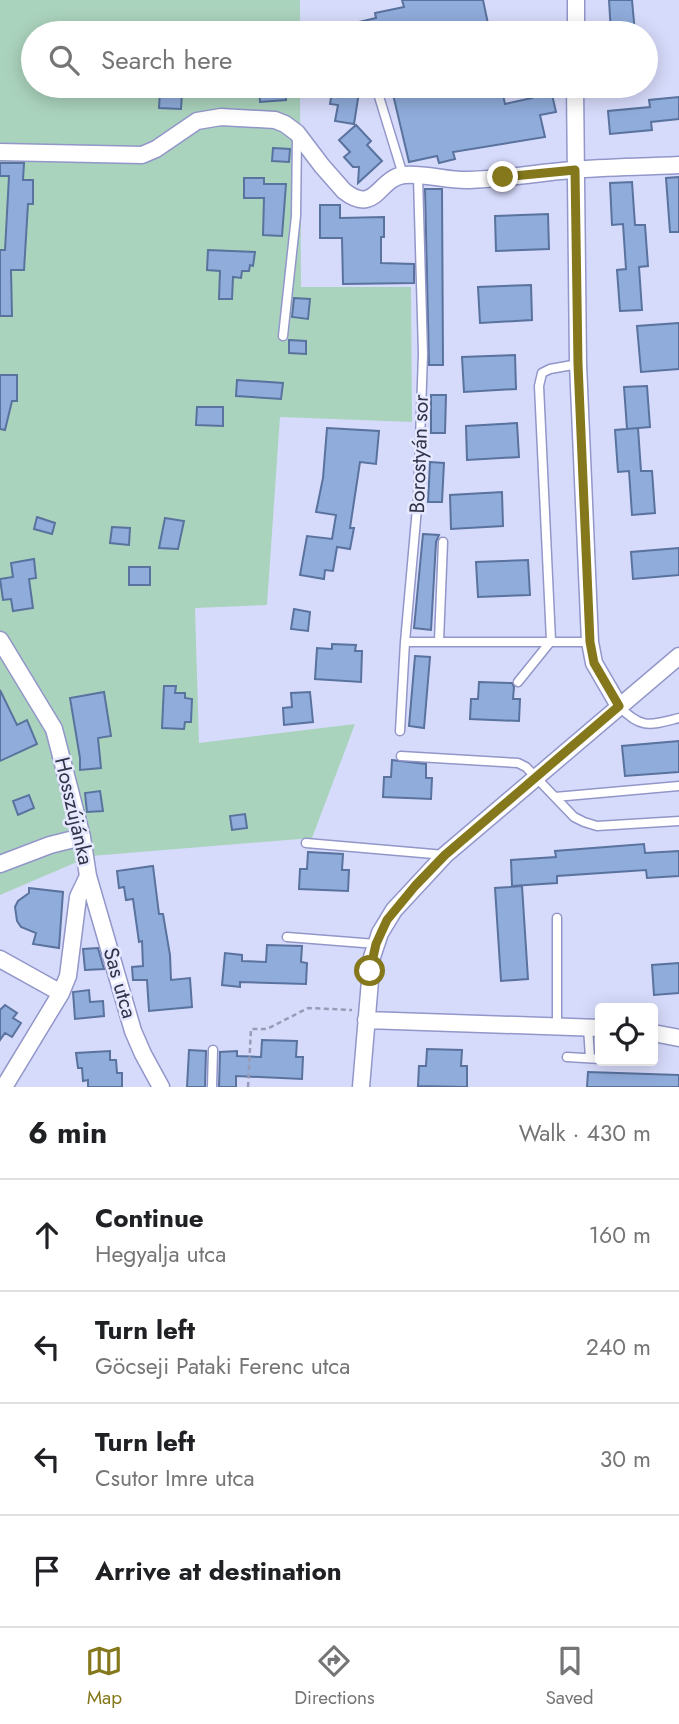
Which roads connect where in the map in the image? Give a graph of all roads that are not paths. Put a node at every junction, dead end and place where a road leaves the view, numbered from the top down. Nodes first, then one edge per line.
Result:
1 (576, 0) edge
2 (576, 21) edge
3 (380, 98) edge
4 (575, 98) edge
5 (297, 133) junction
6 (0, 152) edge
7 (679, 165) edge
8 (575, 170) junction
9 (410, 176) junction
10 (283, 336) dead end
11 (578, 364) junction
12 (443, 542) dead end
13 (0, 640) edge
14 (439, 641) junction
15 (405, 642) junction
16 (551, 642) junction
17 (590, 642) junction
18 (679, 656) edge
19 (518, 682) dead end
20 (619, 706) junction
21 (679, 718) edge
22 (400, 731) dead end
23 (401, 756) dead end
24 (536, 777) junction
25 (679, 786) edge
26 (555, 797) junction
27 (679, 821) edge
28 (82, 837) junction
29 (306, 843) dead end
30 (445, 855) junction
31 (0, 864) edge
32 (88, 876) junction
33 (557, 918) dead end
34 (287, 937) dead end
35 (376, 944) junction
36 (0, 959) edge
37 (61, 993) junction
38 (366, 1015) junction
39 (557, 1025) junction
40 (594, 1028) edge
41 (658, 1035) edge
42 (679, 1038) edge
43 (213, 1050) dead end
44 (567, 1056) dead end
45 (590, 1058) junction
46 (595, 1058) edge
47 (4, 1087) edge
48 (161, 1087) edge
49 (212, 1087) edge
50 (361, 1087) edge

1 - 2 street
3 - 9 lane, Borostyán sor
4 - 8 street
5 - 6 street
5 - 9 street
5 - 10 lane
7 - 8 street
8 - 9 street
8 - 11 street
9 - 15 lane, Borostyán sor
11 - 16 lane
11 - 17 street
12 - 14 lane
13 - 28 street, Hosszújánka
14 - 15 lane
14 - 16 lane
15 - 22 lane, Borostyán sor
16 - 17 lane
16 - 19 lane
17 - 20 street
18 - 20 street
20 - 21 lane
20 - 24 street
23 - 24 lane
24 - 26 lane
24 - 30 street
25 - 26 lane
26 - 27 lane
28 - 31 street
28 - 32 street, Hosszújánka
29 - 30 lane
30 - 35 street
32 - 37 street, Hosszújánka
32 - 48 street, Sas utca
33 - 39 lane
34 - 35 lane
35 - 38 street
36 - 37 street
37 - 47 street, Hosszújánka
38 - 39 street
38 - 50 street
39 - 40 street
40 - 45 lane
41 - 42 street
43 - 49 lane
44 - 45 lane
45 - 46 lane

